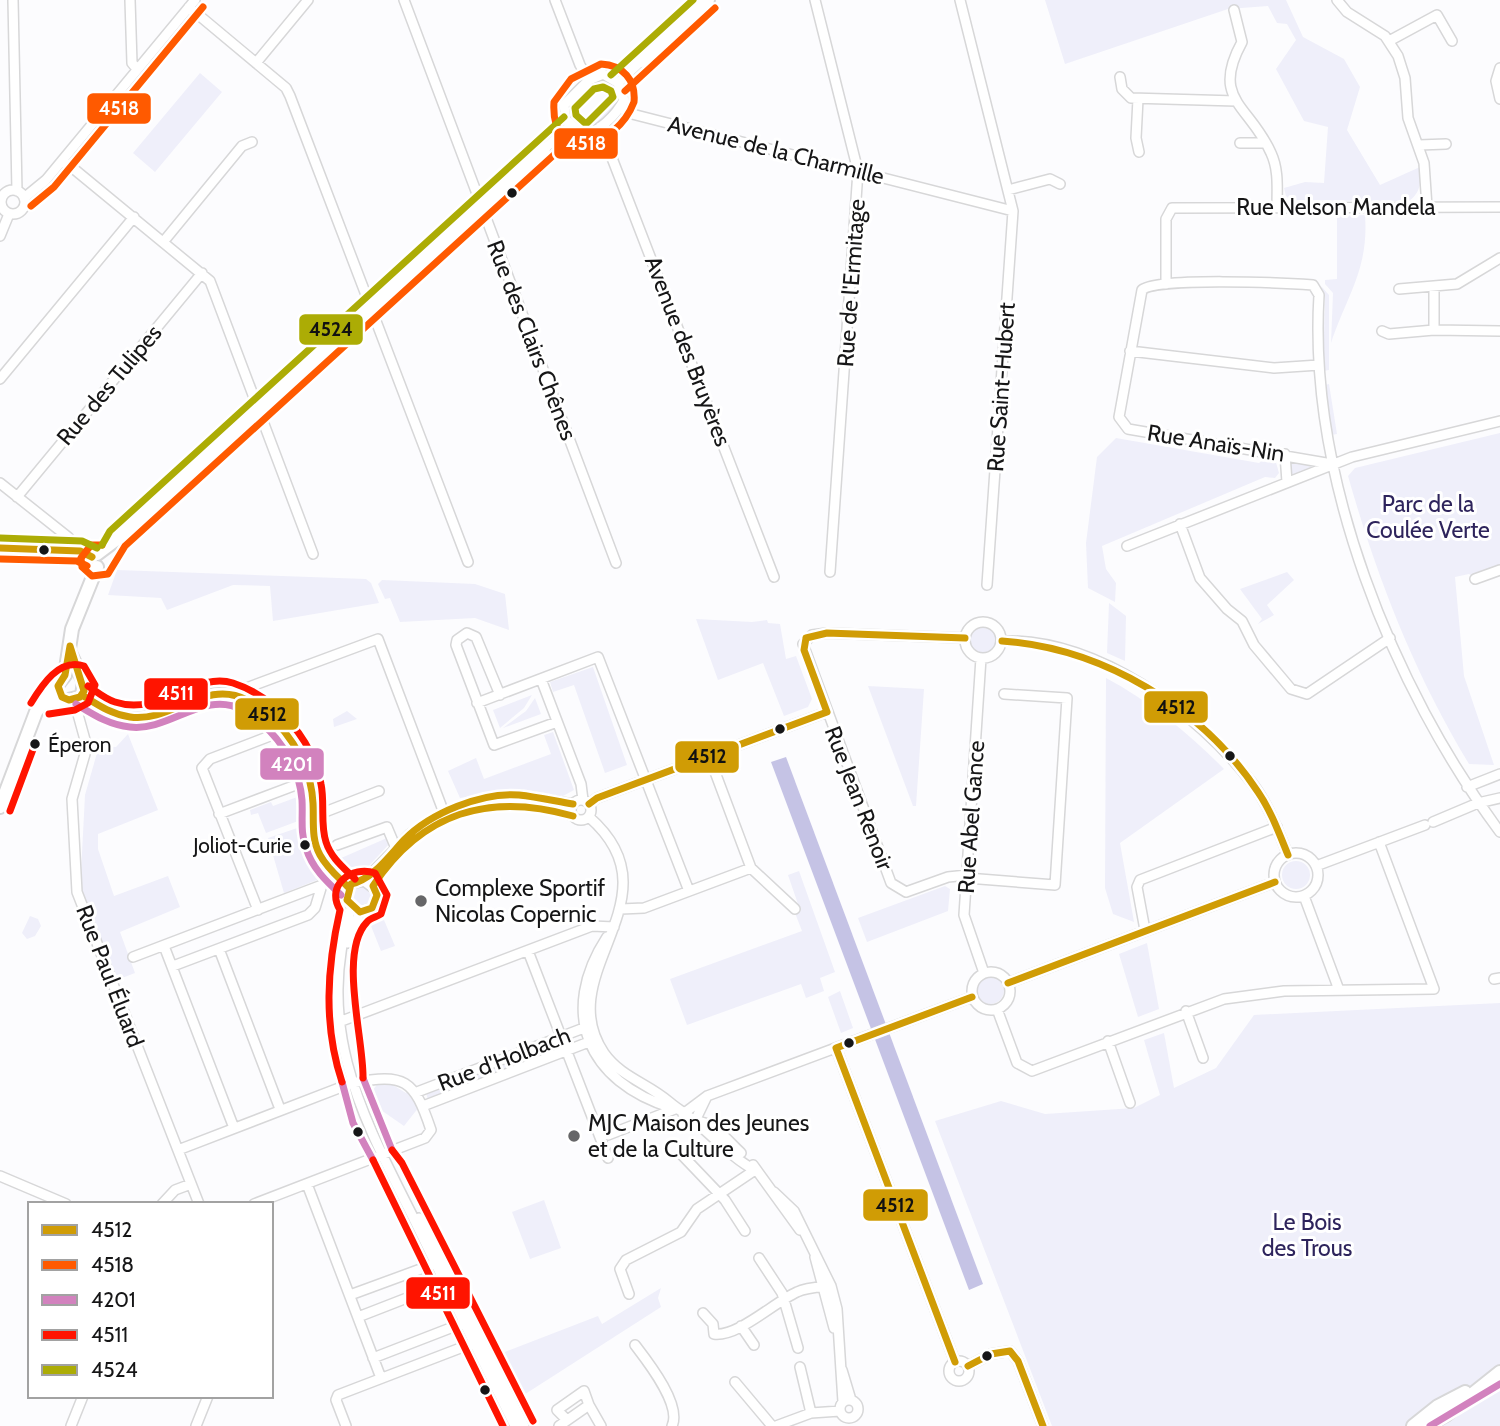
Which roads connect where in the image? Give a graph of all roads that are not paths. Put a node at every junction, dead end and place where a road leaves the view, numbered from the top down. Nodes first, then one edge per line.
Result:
1 (13, 0) edge
2 (130, 0) edge
3 (309, 0) edge
4 (404, 0) edge
5 (555, 0) edge
6 (708, 0) edge
7 (815, 0) edge
8 (960, 0) edge
9 (1338, 0) edge
10 (192, 4) edge
11 (1234, 10) dead end
12 (1389, 41) junction
13 (1452, 41) dead end
14 (641, 61) joint
15 (256, 64) junction
16 (1500, 68) edge
17 (137, 69) junction
18 (1120, 77) dead end
19 (589, 80) junction
20 (618, 83) junction
21 (1138, 99) junction
22 (1500, 99) edge
23 (1236, 101) junction
24 (621, 107) junction
25 (570, 125) junction
26 (600, 127) junction
27 (252, 142) dead end
28 (1240, 143) dead end
29 (1266, 143) junction
30 (1446, 144) dead end
31 (1419, 145) junction
32 (544, 149) joint
33 (1139, 152) dead end
34 (64, 160) junction
35 (858, 171) junction
36 (1060, 184) dead end
37 (1008, 190) junction
38 (17, 191) junction
39 (1, 195) edge
40 (24, 198) junction
41 (482, 206) junction
42 (1277, 207) junction
43 (1427, 207) junction
44 (1500, 207) edge
45 (1013, 211) junction
46 (9, 214) junction
47 (134, 218) junction
48 (0, 236) edge
49 (164, 241) junction
50 (1500, 258) edge
51 (202, 273) junction
52 (1166, 284) junction
53 (1434, 288) junction
54 (1399, 289) dead end
55 (370, 308) junction
56 (1434, 330) junction
57 (1382, 331) dead end
58 (1500, 331) edge
59 (1130, 351) junction
60 (1319, 365) junction
61 (0, 379) edge
62 (259, 409) junction
63 (1500, 421) edge
64 (1285, 454) junction
65 (1332, 464) junction
66 (0, 482) edge
67 (1287, 482) junction
68 (17, 497) junction
69 (1180, 524) junction
70 (1126, 545) dead end
71 (0, 548) edge
72 (313, 554) dead end
73 (94, 558) junction
74 (468, 562) dead end
75 (616, 563) dead end
76 (1500, 570) edge
77 (830, 572) dead end
78 (774, 577) dead end
79 (1475, 579) dead end
80 (987, 585) dead end
81 (965, 638) junction
82 (1390, 638) junction
83 (1002, 641) junction
84 (69, 651) junction
85 (981, 658) junction
86 (81, 678) junction
87 (541, 679) junction
88 (61, 680) junction
89 (1004, 694) dead end
90 (500, 695) junction
91 (74, 698) junction
92 (244, 698) junction
93 (477, 703) junction
94 (44, 704) junction
95 (827, 712) junction
96 (557, 722) junction
97 (283, 731) junction
98 (709, 756) junction
99 (1500, 774) edge
100 (309, 780) junction
101 (646, 780) junction
102 (1467, 787) junction
103 (379, 791) dead end
104 (1500, 798) edge
105 (586, 802) junction
106 (1478, 803) junction
107 (573, 804) junction
108 (0, 807) edge
109 (444, 813) junction
110 (219, 814) junction
111 (573, 816) junction
112 (312, 817) junction
113 (589, 817) junction
114 (1277, 827) junction
115 (1500, 832) edge
116 (1379, 842) junction
117 (337, 845) dead end
118 (396, 846) junction
119 (1287, 855) junction
120 (1317, 866) junction
121 (751, 868) junction
122 (334, 875) junction
123 (967, 877) junction
124 (369, 883) junction
125 (1275, 883) junction
126 (322, 885) junction
127 (348, 887) junction
128 (689, 891) junction
129 (1304, 896) junction
130 (621, 909) junction
131 (795, 909) dead end
132 (258, 910) junction
133 (355, 910) junction
134 (614, 927) junction
135 (1145, 930) junction
136 (164, 946) junction
137 (219, 948) junction
138 (528, 951) junction
139 (133, 957) dead end
140 (173, 966) junction
141 (984, 973) junction
142 (1008, 982) junction
143 (1339, 990) junction
144 (972, 997) junction
145 (997, 1009) junction
146 (1186, 1012) junction
147 (342, 1021) junction
148 (587, 1027) junction
149 (561, 1037) junction
150 (593, 1040) junction
151 (1108, 1041) junction
152 (836, 1048) junction
153 (566, 1052) junction
154 (1203, 1058) dead end
155 (352, 1083) junction
156 (417, 1092) junction
157 (708, 1096) junction
158 (1130, 1103) dead end
159 (423, 1106) junction
160 (280, 1109) junction
161 (679, 1111) junction
162 (695, 1121) junction
163 (234, 1128) junction
164 (608, 1135) dead end
165 (178, 1150) junction
166 (381, 1155) junction
167 (682, 1155) dead end
168 (608, 1158) dead end
169 (755, 1170) junction
170 (0, 1176) edge
171 (191, 1184) junction
172 (307, 1184) junction
173 (720, 1194) junction
174 (61, 1202) edge
175 (164, 1202) edge
176 (198, 1202) edge
177 (259, 1202) edge
178 (745, 1231) dead end
179 (759, 1258) dead end
180 (437, 1263) junction
181 (447, 1282) junction
182 (827, 1286) junction
183 (629, 1294) dead end
184 (350, 1295) junction
185 (784, 1298) junction
186 (703, 1313) dead end
187 (358, 1317) junction
188 (467, 1321) junction
189 (741, 1325) junction
190 (477, 1342) junction
191 (635, 1345) dead end
192 (754, 1345) dead end
193 (798, 1348) dead end
194 (373, 1357) junction
195 (955, 1362) junction
196 (968, 1366) junction
197 (800, 1367) dead end
198 (1495, 1376) edge
199 (380, 1378) junction
200 (735, 1382) dead end
201 (82, 1398) edge
202 (207, 1398) edge
203 (589, 1405) junction
204 (844, 1407) junction
205 (811, 1413) junction
206 (855, 1415) junction
207 (563, 1423) edge
208 (71, 1426) edge
209 (196, 1426) edge
210 (345, 1426) edge
211 (515, 1426) edge
212 (524, 1426) edge
213 (601, 1426) edge
214 (672, 1426) edge
215 (774, 1426) edge
216 (844, 1426) edge
217 (852, 1426) edge
218 (1043, 1426) edge
219 (1413, 1426) edge
220 (1424, 1426) edge

1 - 38 street
2 - 17 street
3 - 15 street
4 - 41 street, Rue des Clairs Chênes
5 - 19 street
6 - 14 main road
7 - 35 street, Rue de l'Ermitage
8 - 37 street, Rue Saint-Hubert
9 - 12 street
10 - 15 street
10 - 17 street
11 - 23 street
12 - 13 street
12 - 31 street
14 - 20 street
15 - 55 street
16 - 22 street
17 - 34 street
18 - 21 street
19 - 20 street
19 - 25 street
20 - 24 street
21 - 23 street
21 - 33 street
23 - 29 street
24 - 26 street
24 - 35 street, Avenue de la Charmille
25 - 26 street
25 - 32 street
26 - 78 street, Avenue des Bruyères
27 - 49 street
28 - 29 street
29 - 42 street
30 - 31 street
31 - 43 street
32 - 41 main road
34 - 40 street
34 - 47 street
35 - 45 street, Avenue de la Charmille
35 - 77 street, Rue de l'Ermitage
36 - 37 street
37 - 45 street, Rue Saint-Hubert
38 - 39 street
38 - 40 street
39 - 46 street
40 - 46 street
41 - 55 main road
41 - 75 street, Rue des Clairs Chênes
42 - 43 street, Rue Nelson Mandela
42 - 52 street, Rue Nelson Mandela
43 - 44 street, Rue Nelson Mandela
45 - 80 street, Rue Saint-Hubert
46 - 48 street
47 - 49 street
47 - 61 street
49 - 51 street
50 - 53 street
51 - 62 street
51 - 68 street, Rue des Tulipes
52 - 59 street, Rue Anaïs-Nin
52 - 60 street, Rue Anaïs-Nin
53 - 54 street
53 - 56 street
55 - 62 main road
55 - 74 street
56 - 57 street
56 - 58 street
59 - 60 street
59 - 64 street, Rue Anaïs-Nin
60 - 65 street
62 - 72 street
62 - 73 main road
63 - 65 street
64 - 65 street, Rue Anaïs-Nin
64 - 67 street
65 - 67 street
65 - 82 street
66 - 68 street
67 - 69 street
68 - 73 street
69 - 70 street
69 - 82 street
71 - 73 street
73 - 84 main road
76 - 79 street
81 - 83 street
81 - 85 street
81 - 95 street, Rue Jean Renoir
82 - 102 street
83 - 85 street
83 - 114 street
84 - 86 main road
84 - 88 main road
85 - 123 street, Rue Abel Gance
86 - 88 main road
86 - 91 main road
87 - 90 street
87 - 96 street
87 - 101 street
88 - 91 main road
88 - 94 main road
89 - 123 street, Rue Jean Renoir
90 - 93 street
90 - 93 street
91 - 92 street
91 - 94 main road
91 - 165 street, Rue Paul Éluard
92 - 97 street
92 - 109 street
93 - 96 street
94 - 108 main road
95 - 98 street
95 - 123 street, Rue Jean Renoir
96 - 105 street
97 - 100 street
97 - 110 street
98 - 101 street
98 - 121 street
99 - 102 street
100 - 110 street
100 - 112 street
101 - 105 street
101 - 128 street
102 - 106 street
103 - 112 street
104 - 106 street
105 - 107 street
105 - 113 street
106 - 115 street
106 - 116 street
107 - 109 street
107 - 111 street
109 - 118 street
110 - 132 street
111 - 113 street
111 - 124 street
112 - 122 street
113 - 130 street
114 - 119 street
114 - 135 street
116 - 120 street
116 - 143 street
117 - 118 street
118 - 124 street
119 - 120 street
119 - 125 street
120 - 129 street
121 - 128 street
121 - 131 street
122 - 126 street
122 - 127 street
123 - 141 street, Rue Abel Gance
124 - 127 street
124 - 133 street
125 - 129 street
125 - 135 street
126 - 132 street
126 - 137 street
127 - 133 street
128 - 130 street
129 - 143 street
130 - 134 street
132 - 136 street
133 - 147 street
134 - 138 street
134 - 148 street
135 - 142 street
136 - 139 street
136 - 140 street
137 - 140 street
137 - 160 street
138 - 147 street
138 - 149 street
140 - 163 street
141 - 142 street
141 - 144 street
142 - 145 street
143 - 146 street
144 - 145 street
144 - 152 street
145 - 151 street
146 - 151 street
146 - 154 street
147 - 155 street
148 - 149 street, Rue d'Holbach
148 - 150 street
149 - 153 street
149 - 156 street, Rue d'Holbach
150 - 153 street, Rue d'Holbach
150 - 161 street
151 - 158 street
152 - 157 street
152 - 195 street
153 - 159 street, Rue d'Holbach
153 - 168 street
155 - 156 street
155 - 160 street
155 - 166 street
156 - 159 street
157 - 161 street
157 - 162 street
159 - 166 street
160 - 163 street
161 - 162 street
161 - 164 street
162 - 169 street
163 - 165 street
165 - 171 street, Rue Paul Éluard
166 - 172 street
166 - 180 street
167 - 173 street
169 - 173 street
169 - 182 street
170 - 174 street
171 - 175 street
171 - 176 street, Rue Paul Éluard
172 - 177 street
172 - 184 street
173 - 178 street
173 - 183 street
179 - 185 street
180 - 181 street
180 - 184 street
181 - 187 street
181 - 188 street
182 - 185 street
182 - 204 street
184 - 187 street
185 - 189 street
185 - 193 street
186 - 189 street
187 - 194 street
188 - 190 street
188 - 194 street
189 - 192 street
190 - 199 street
190 - 211 street
190 - 212 street
191 - 214 street
194 - 199 street
195 - 196 street
195 - 196 street
196 - 218 street
197 - 205 street
198 - 219 main road
198 - 220 main road
199 - 210 street
200 - 215 street
201 - 208 street
202 - 209 street
203 - 207 street
203 - 207 street
203 - 213 street
204 - 205 street
204 - 206 street
204 - 206 street
204 - 216 street
205 - 215 street
206 - 217 street

